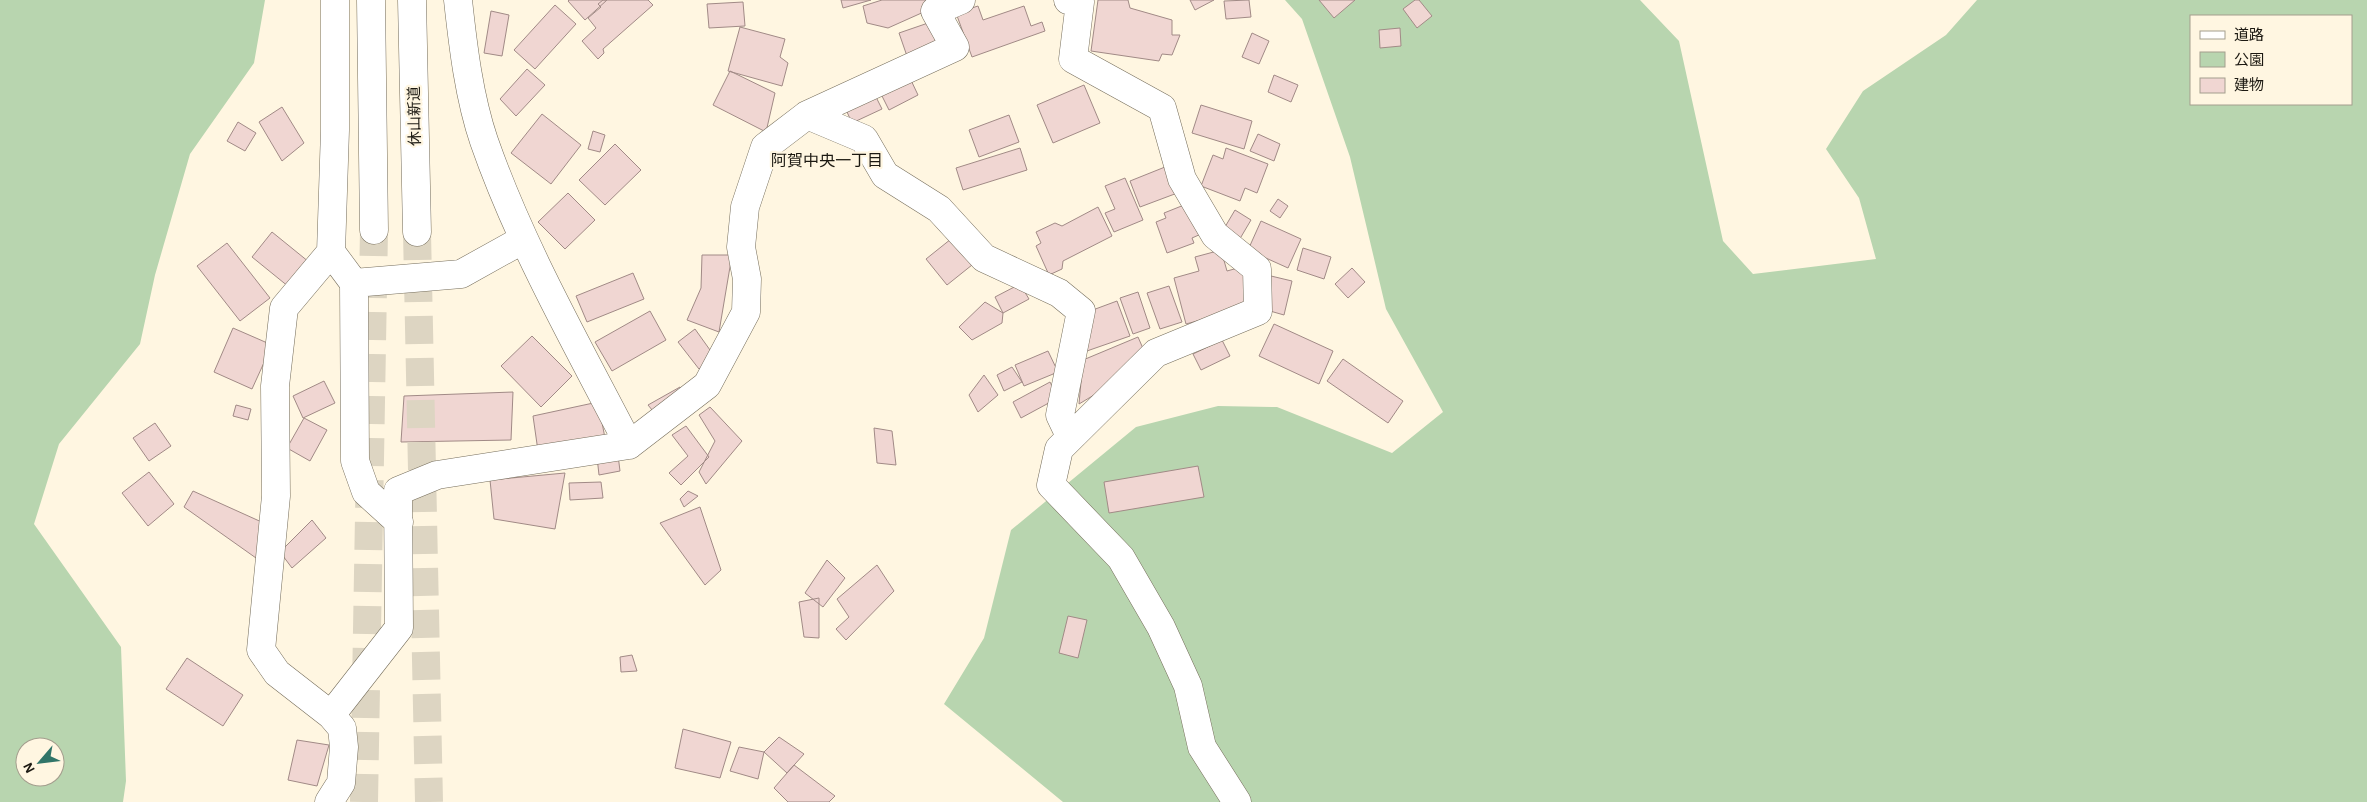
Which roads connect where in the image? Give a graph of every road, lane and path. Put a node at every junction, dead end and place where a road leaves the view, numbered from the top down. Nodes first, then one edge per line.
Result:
1 (335, 0) edge
2 (371, 0) edge
3 (412, 0) edge
4 (458, 0) edge
5 (961, 0) edge
6 (1068, 0) edge
7 (932, 5) edge
8 (807, 115) junction
9 (374, 230) tunnel mouth
10 (417, 232) tunnel mouth
11 (524, 239) junction
12 (331, 252) junction
13 (354, 283) junction
14 (1070, 436) junction
15 (629, 445) junction
16 (399, 522) junction
17 (331, 715) junction
18 (329, 802) edge
19 (1237, 802) edge

1 - 12 main road
2 - 9 main road
3 - 10 main road, 休山新道
4 - 11 main road
5 - 7 main road
6 - 14 main road
7 - 8 main road
8 - 14 main road
8 - 15 main road
11 - 13 main road
11 - 15 main road
12 - 13 main road
12 - 17 main road
13 - 16 main road
14 - 19 main road
15 - 16 main road
16 - 17 main road
17 - 18 main road

